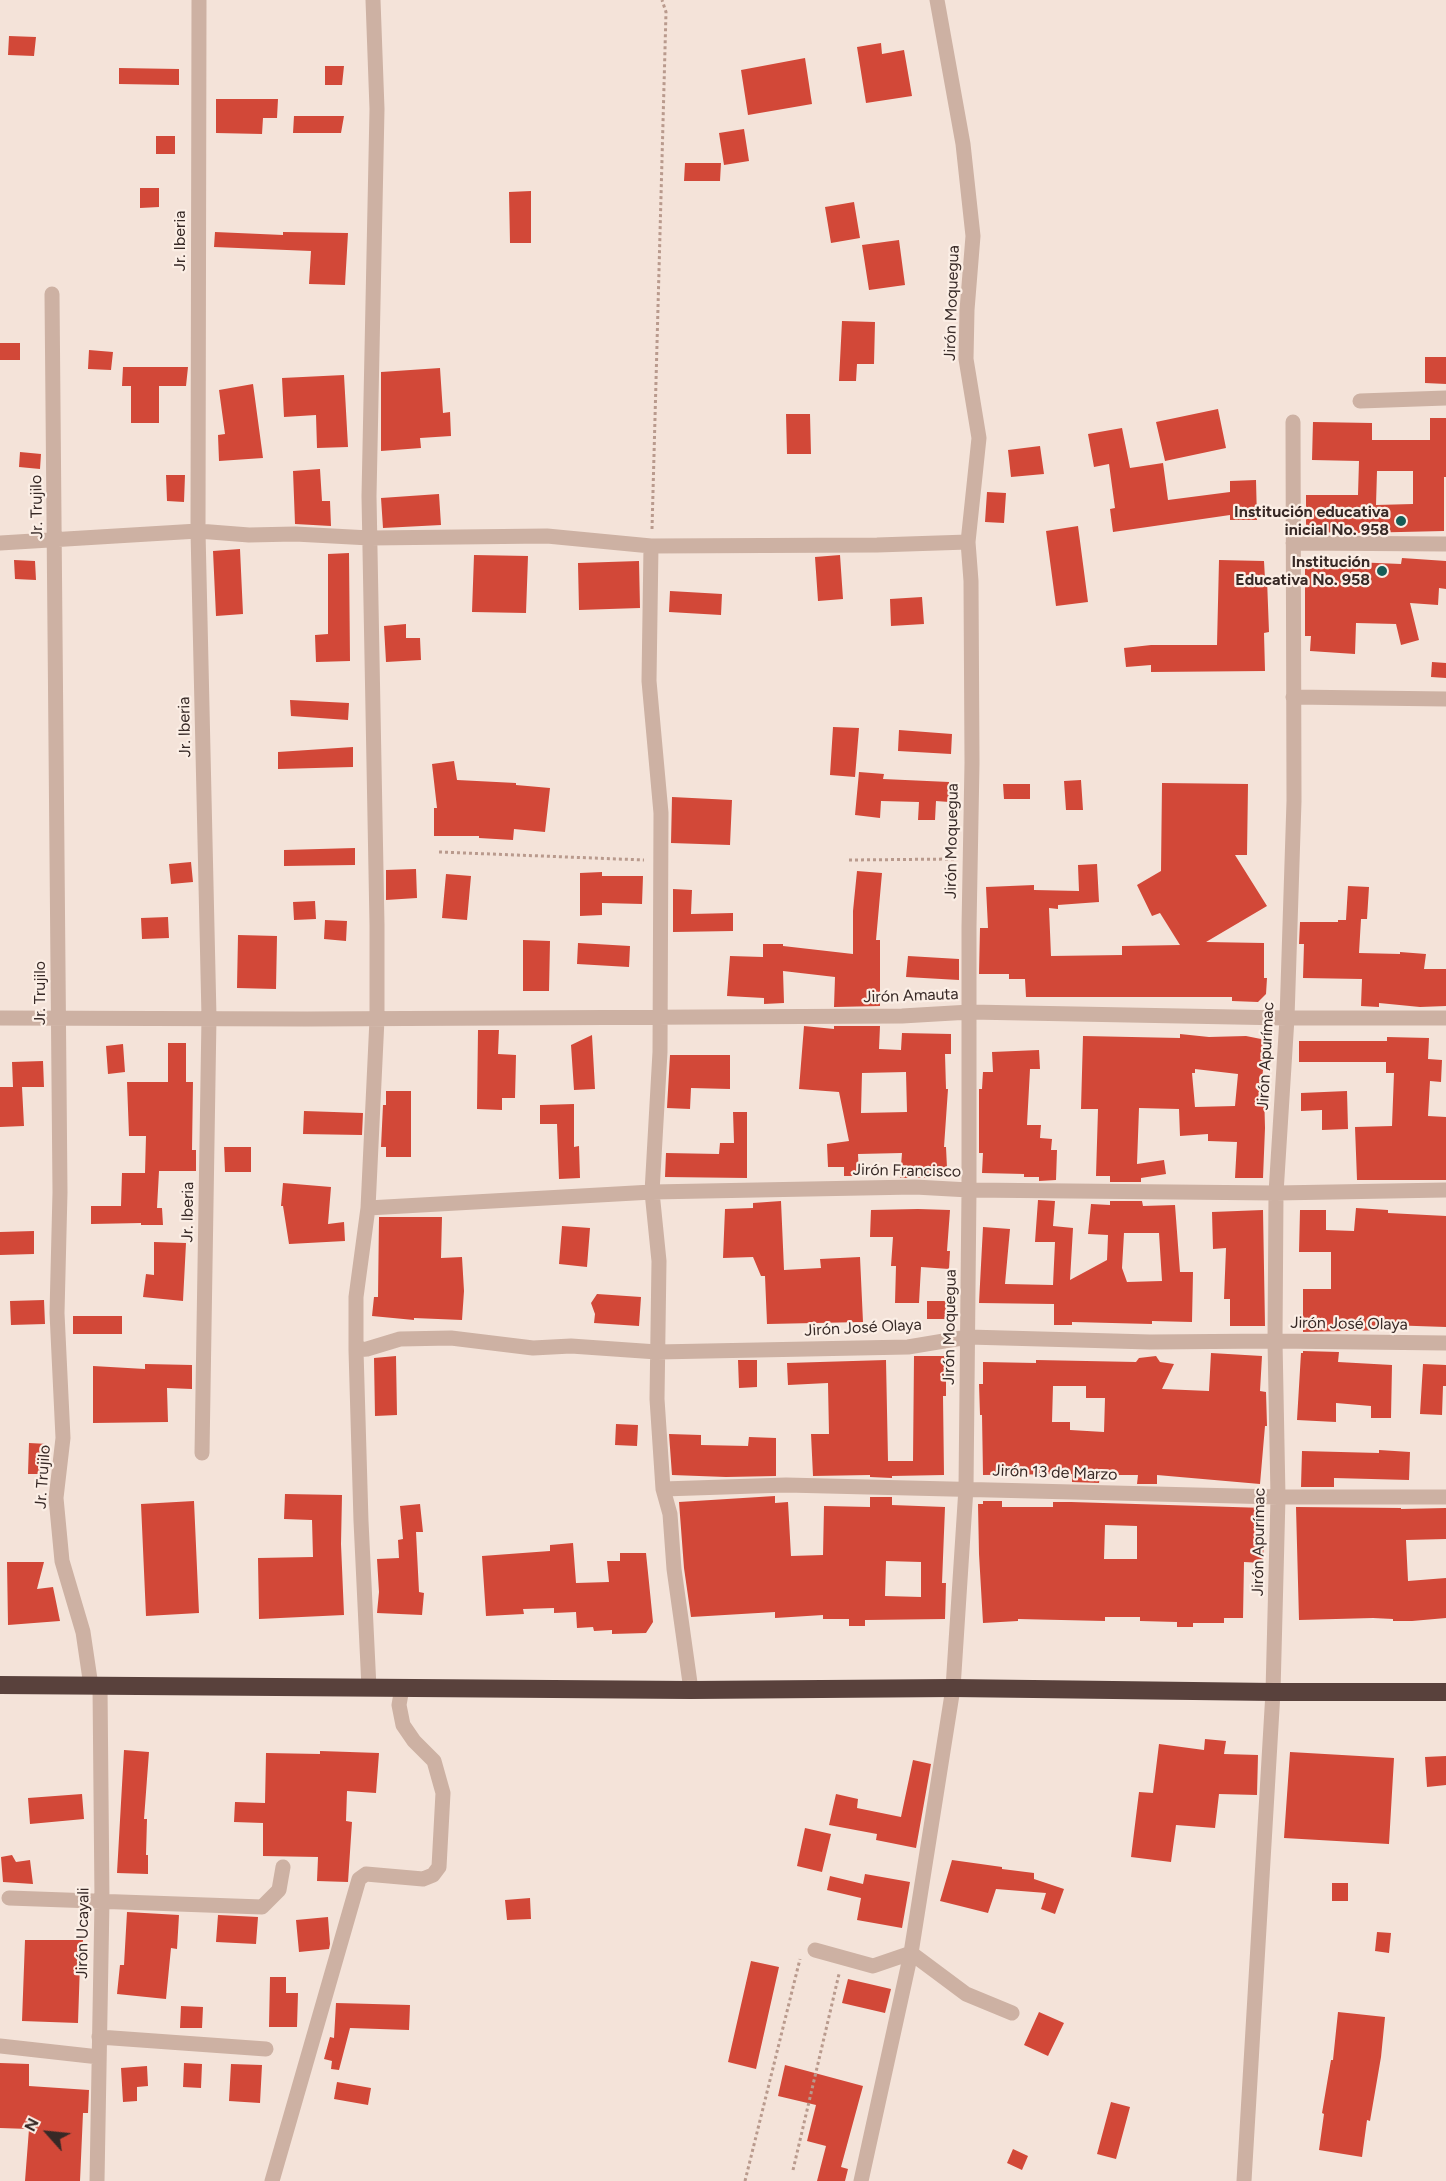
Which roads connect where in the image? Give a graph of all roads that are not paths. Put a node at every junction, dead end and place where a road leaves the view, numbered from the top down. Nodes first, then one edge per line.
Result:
1 (199, 0) edge
2 (373, 0) edge
3 (937, 0) edge
4 (52, 294) dead end
5 (1446, 398) edge
6 (1360, 401) dead end
7 (1293, 422) dead end
8 (198, 531) junction
9 (55, 538) junction
10 (370, 538) junction
11 (968, 542) junction
12 (0, 543) edge
13 (1293, 543) junction
14 (1446, 544) edge
15 (651, 546) junction
16 (1293, 697) junction
17 (1446, 699) edge
18 (970, 1012) junction
19 (58, 1017) junction
20 (209, 1017) junction
21 (660, 1017) junction
22 (0, 1018) edge
23 (376, 1018) junction
24 (1287, 1018) junction
25 (1446, 1018) edge
26 (969, 1190) junction
27 (1446, 1190) edge
28 (652, 1192) junction
29 (1276, 1192) junction
30 (369, 1208) junction
31 (968, 1337) junction
32 (1275, 1341) junction
33 (1446, 1343) edge
34 (356, 1350) junction
35 (657, 1352) junction
36 (202, 1453) dead end
37 (966, 1488) junction
38 (663, 1489) junction
39 (1278, 1497) junction
40 (1446, 1497) edge
41 (0, 1685) edge
42 (95, 1686) junction
43 (369, 1688) junction
44 (402, 1688) junction
45 (953, 1688) junction
46 (691, 1690) junction
47 (1273, 1692) junction
48 (1446, 1692) edge
49 (283, 1867) dead end
50 (9, 1898) dead end
51 (102, 1901) junction
52 (815, 1950) road end
53 (912, 1953) junction
54 (1012, 2013) dead end
55 (99, 2037) junction
56 (0, 2046) edge
57 (267, 2049) dead end
58 (99, 2057) junction
59 (98, 2181) edge
60 (272, 2181) edge
61 (861, 2181) edge
62 (1244, 2181) edge

1 - 8 street, Jr. Iberia
2 - 10 street
3 - 11 street, Jirón Moquegua
4 - 9 street, Jr. Trujilo
5 - 6 street
7 - 13 street, Jirón Apurímac
8 - 9 street
8 - 10 street
8 - 20 street, Jr. Iberia
9 - 12 street
9 - 19 street, Jr. Trujilo
10 - 15 street
10 - 23 street
11 - 15 street
11 - 18 street, Jirón Moquegua
13 - 14 street
13 - 16 street, Jirón Apurímac
15 - 21 street
16 - 17 street
16 - 24 street, Jirón Apurímac
18 - 21 street, Jirón Amauta
18 - 24 street, Jirón Amauta
18 - 26 street, Jirón Moquegua
19 - 20 street, Jirón Amauta
19 - 22 street, Jirón Amauta
19 - 42 street, Jr. Trujilo
20 - 23 street, Jirón Amauta
20 - 36 street, Jr. Iberia
21 - 23 street, Jirón Amauta
21 - 28 street
23 - 30 street
24 - 25 street, Jirón Amauta
24 - 29 street, Jirón Apurímac
26 - 28 street, Jirón Francisco
26 - 29 street, Jirón Francisco
26 - 31 street, Jirón Moquegua
27 - 29 street, Jirón Francisco
28 - 30 street, Jirón Francisco
28 - 35 street
29 - 32 street, Jirón Apurímac
30 - 34 street
31 - 32 street, Jirón José Olaya
31 - 35 street, Jirón José Olaya
31 - 37 street, Jirón Moquegua
32 - 33 street, Jirón José Olaya
32 - 39 street, Jirón Apurímac
34 - 35 street, Jirón José Olaya
34 - 43 street
35 - 38 street
37 - 38 street, Jirón 13 de Marzo
37 - 39 street, Jirón 13 de Marzo
37 - 45 street, Jirón Moquegua
38 - 46 street
39 - 40 street, Jirón 13 de Marzo
39 - 47 street, Jirón Apurímac
41 - 42 highway
42 - 43 highway
42 - 51 street, Jirón Ucayali
43 - 44 highway
44 - 46 highway
44 - 60 street
45 - 46 highway
45 - 47 highway
45 - 53 street, Jirón Moquegua
47 - 48 highway
47 - 62 street, Jirón Apurímac
49 - 51 street
50 - 51 street
51 - 55 street, Jirón Ucayali
52 - 53 street
53 - 54 street
53 - 61 street, Jirón Moquegua
55 - 57 street
55 - 58 street, Jirón Ucayali
56 - 58 street
58 - 59 street, Jirón Ucayali

